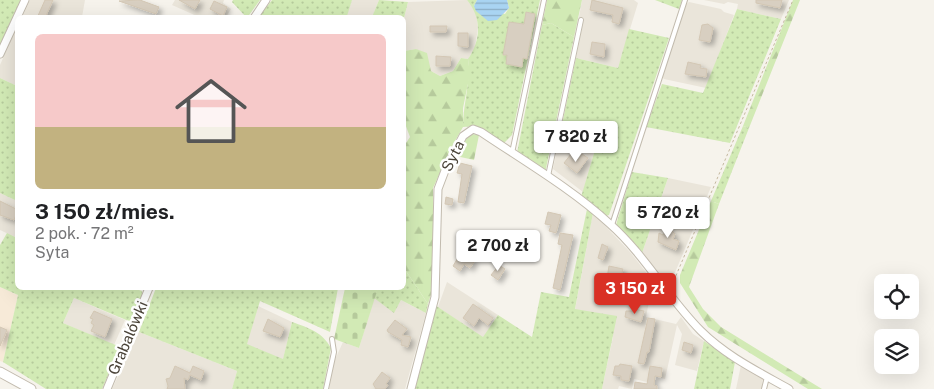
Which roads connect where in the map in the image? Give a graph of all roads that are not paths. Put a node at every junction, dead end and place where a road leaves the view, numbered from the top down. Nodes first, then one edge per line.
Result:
1 (25, 0) edge
2 (266, 0) edge
3 (544, 0) edge
4 (685, 0) edge
5 (18, 15) edge
6 (256, 15) edge
7 (581, 20) dead end
8 (15, 22) edge
9 (0, 54) edge
10 (512, 153) junction
11 (548, 178) junction
12 (612, 225) junction
13 (148, 290) edge
14 (332, 339) dead end
15 (0, 372) edge
16 (767, 376) junction
17 (31, 389) edge
18 (106, 389) edge
19 (326, 389) edge
20 (411, 389) edge
21 (764, 389) edge
22 (789, 389) edge

1 - 5 street
2 - 6 street
3 - 10 lane
4 - 12 lane
7 - 11 lane
8 - 9 street
10 - 11 street, Syta
10 - 20 street, Syta
11 - 12 street, Syta
12 - 16 street, Syta
13 - 18 street, Grabalówki
14 - 19 lane
15 - 17 street
16 - 21 lane
16 - 22 street, Syta

